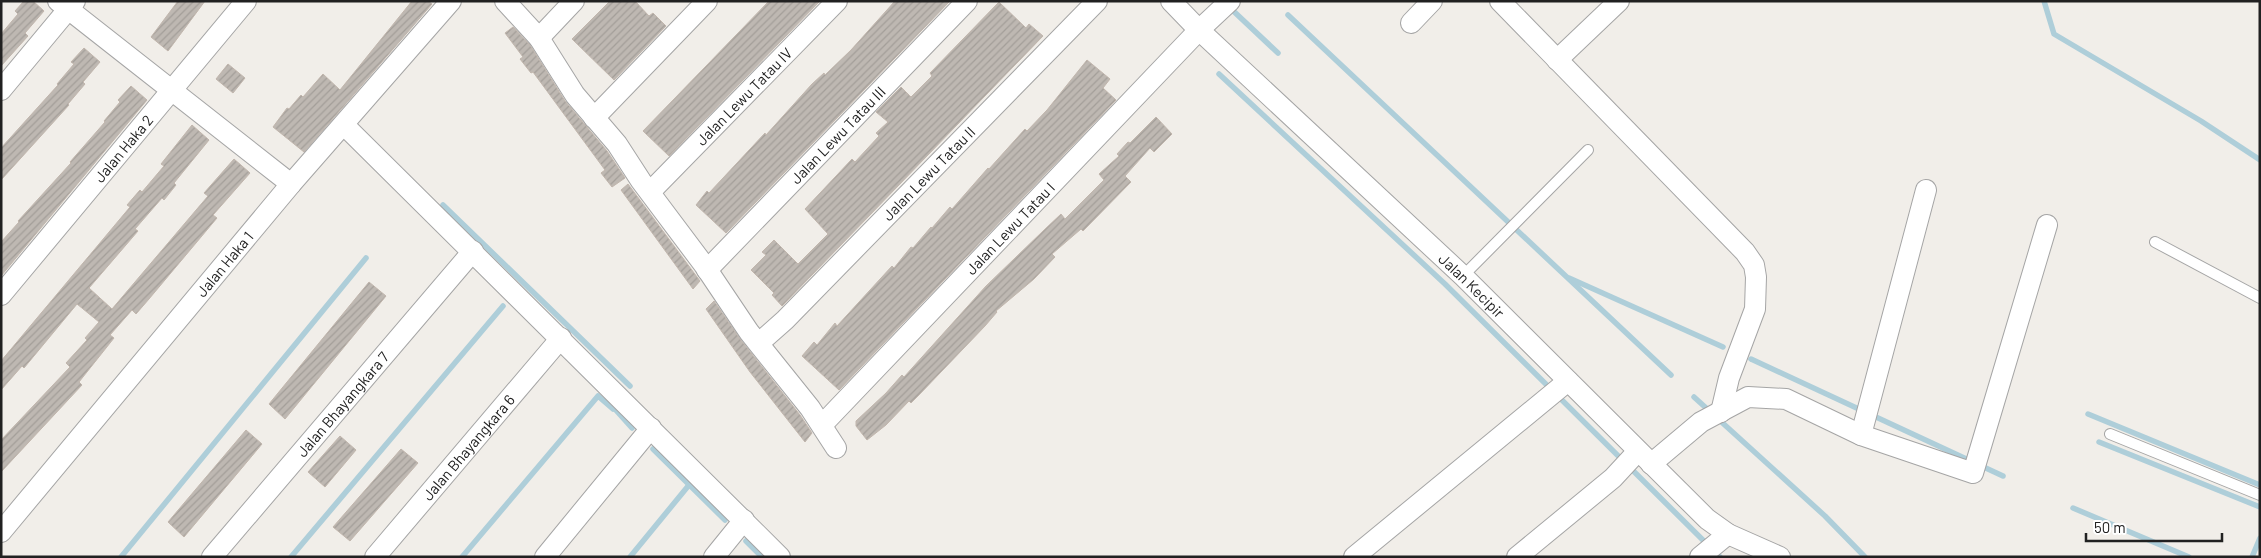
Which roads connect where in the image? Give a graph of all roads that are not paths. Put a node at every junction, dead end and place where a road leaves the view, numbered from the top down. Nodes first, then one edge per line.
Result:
1 (246, 1) edge
2 (451, 1) edge
3 (505, 1) edge
4 (574, 1) edge
5 (707, 1) edge
6 (837, 1) edge
7 (967, 1) edge
8 (1097, 1) edge
9 (1171, 1) edge
10 (1432, 1) edge
11 (1500, 1) edge
12 (1619, 1) edge
13 (67, 4) edge
14 (1226, 5) edge
15 (1411, 23) dead end
16 (1199, 30) junction
17 (539, 38) junction
18 (1557, 60) junction
19 (1, 90) edge
20 (172, 92) junction
21 (594, 118) junction
22 (344, 125) junction
23 (1588, 150) dead end
24 (291, 184) junction
25 (1926, 190) dead end
26 (650, 192) junction
27 (2047, 225) dead end
28 (2155, 242) dead end
29 (473, 252) junction
30 (707, 270) junction
31 (1462, 276) junction
32 (1, 295) edge
33 (2260, 298) edge
34 (562, 338) junction
35 (759, 343) junction
36 (1564, 384) junction
37 (1720, 412) junction
38 (822, 425) junction
39 (651, 428) junction
40 (2110, 434) dead end
41 (1861, 435) junction
42 (836, 448) dead end
43 (1639, 459) junction
44 (2260, 495) edge
45 (744, 520) junction
46 (1, 532) edge
47 (1723, 538) junction
48 (1759, 553) edge
49 (1701, 556) edge
50 (212, 557) edge
51 (375, 557) edge
52 (545, 557) edge
53 (714, 557) edge
54 (780, 557) edge
55 (1354, 557) edge
56 (1517, 557) edge
57 (1780, 557) edge

1 - 20 street, Jalan Haka 2
2 - 22 street, Jalan Haka 1
3 - 17 street
4 - 17 street
5 - 21 street
6 - 26 street, Jalan Lewu Tatau IV
7 - 30 street, Jalan Lewu Tatau III
8 - 35 street, Jalan Lewu Tatau II
9 - 16 street, Jalan Kecipir
10 - 15 street
11 - 18 street
12 - 18 street
13 - 19 street
13 - 20 street
14 - 16 street, Jalan Lewu Tatau I
16 - 31 street, Jalan Kecipir
16 - 38 street, Jalan Lewu Tatau I
17 - 21 street
18 - 37 street
20 - 24 street
20 - 32 street, Jalan Haka 2
21 - 26 street
22 - 24 street, Jalan Haka 1
22 - 29 street
23 - 31 lane
24 - 46 street, Jalan Haka 1
25 - 41 street
26 - 30 street
27 - 41 street
28 - 33 lane
29 - 34 street
29 - 50 street, Jalan Bhayangkara 7
30 - 35 street
31 - 36 street, Jalan Kecipir
34 - 39 street
34 - 51 street, Jalan Bhayangkara 6
35 - 38 street
36 - 43 street, Jalan Kecipir
36 - 55 street
37 - 41 street
37 - 43 street
38 - 42 street
39 - 45 street
39 - 52 street
40 - 44 lane
43 - 47 street, Jalan Kecipir
43 - 56 street
45 - 53 street
45 - 54 street
47 - 48 street, Jalan Kecipir
47 - 49 street
48 - 57 street, Jalan Kecipir

